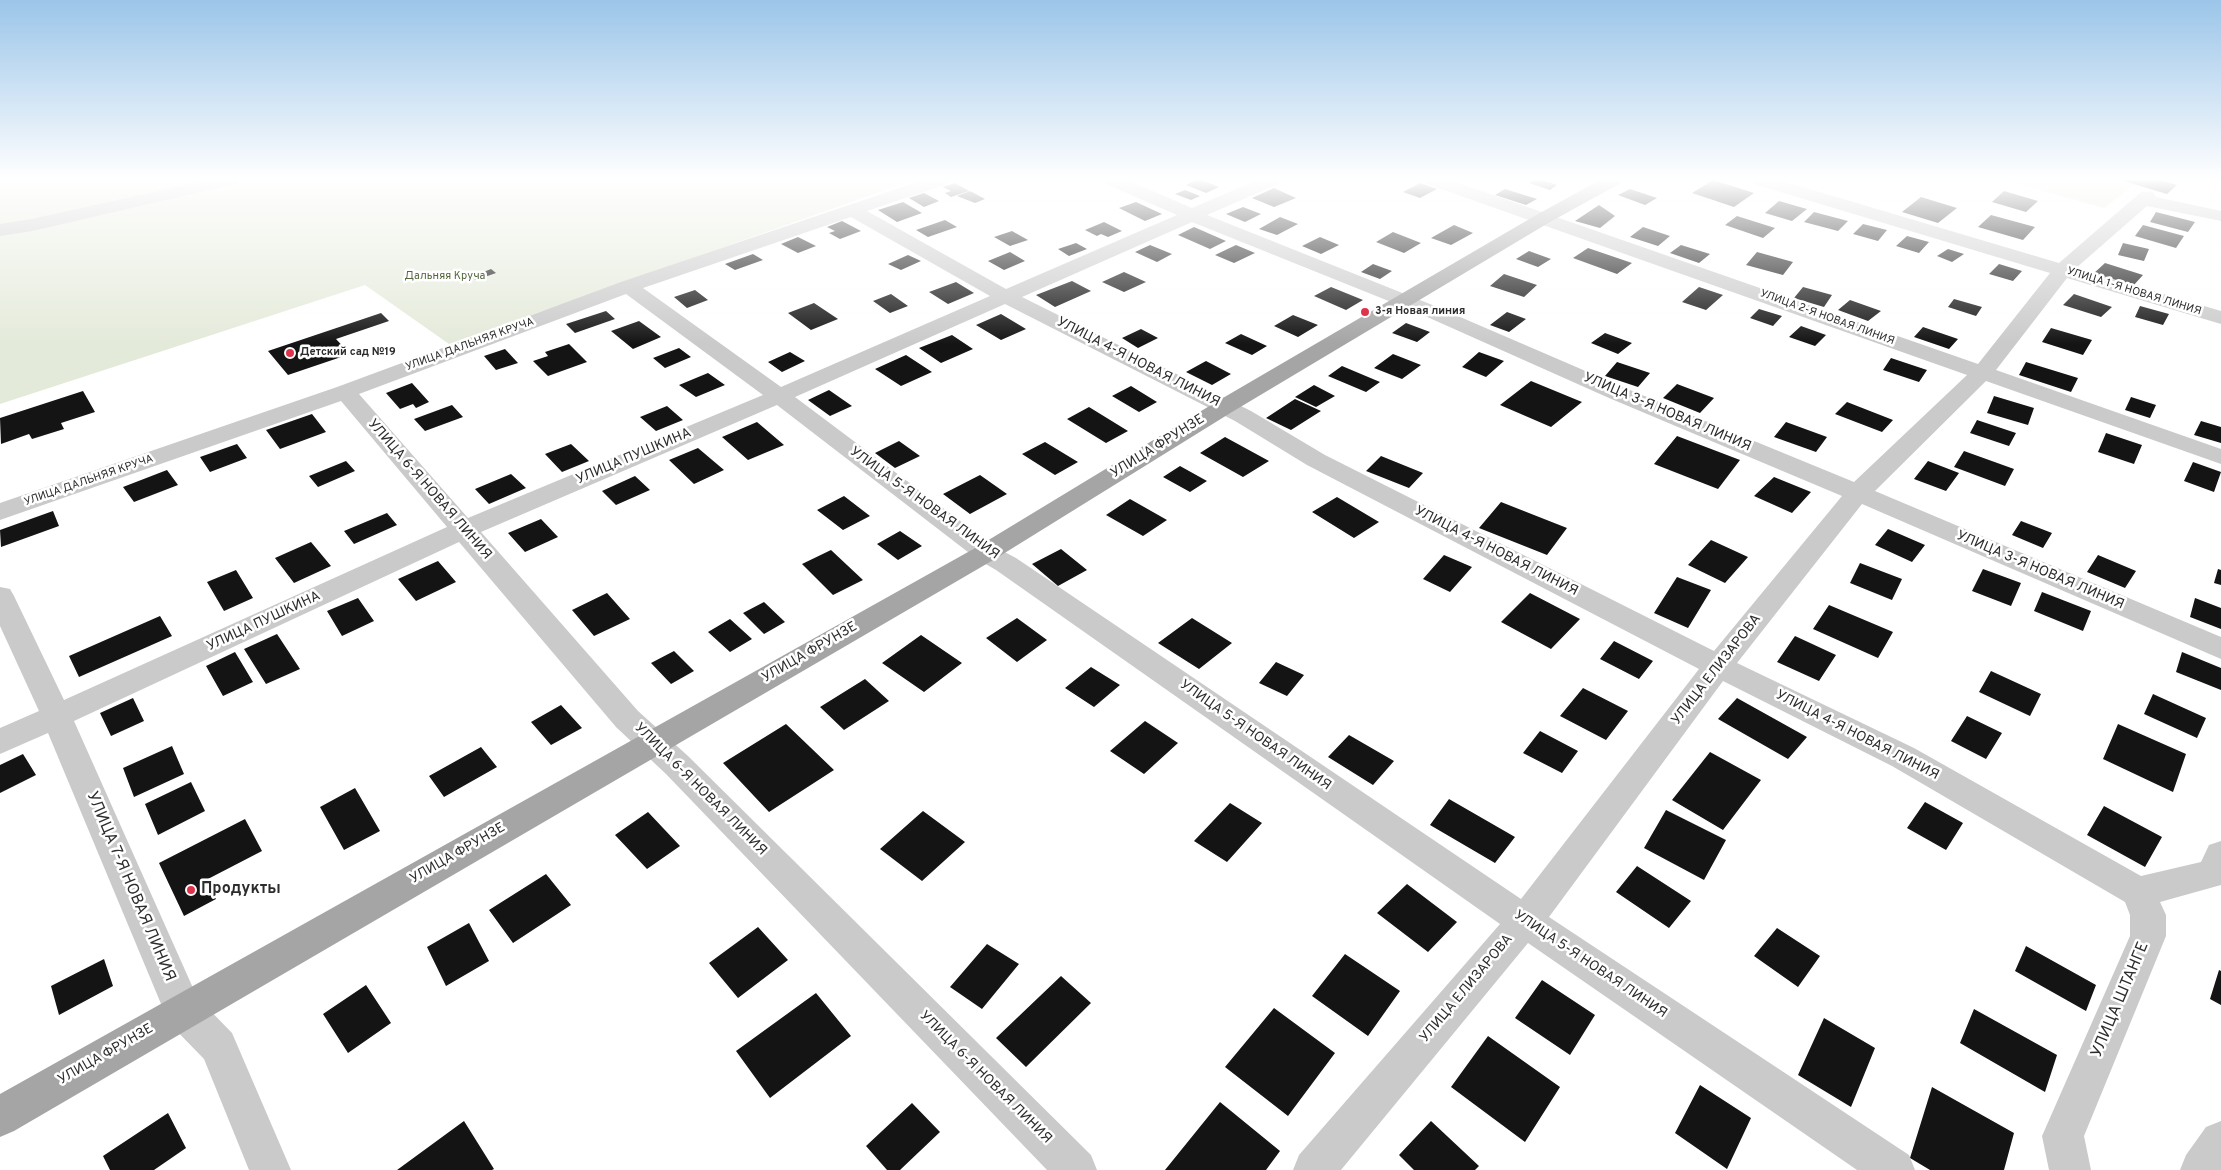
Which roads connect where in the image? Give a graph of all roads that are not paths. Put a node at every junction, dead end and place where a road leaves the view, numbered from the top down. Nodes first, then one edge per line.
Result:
1 (783, 235) edge
2 (896, 235) edge
3 (1150, 235) edge
4 (1240, 235) edge
5 (1516, 235) edge
6 (1591, 235) edge
7 (1944, 235) edge
8 (2104, 235) edge
9 (2064, 270) junction
10 (628, 286) junction
11 (1004, 296) junction
12 (1406, 301) junction
13 (2221, 318) edge
14 (1982, 373) junction
15 (345, 392) junction
16 (779, 396) junction
17 (1224, 407) junction
18 (2221, 457) edge
19 (1858, 493) junction
20 (0, 512) edge
21 (463, 530) junction
22 (986, 553) junction
23 (0, 596) edge
24 (2221, 649) edge
25 (1718, 666) junction
26 (57, 717) junction
27 (0, 742) edge
28 (652, 743) junction
29 (2221, 855) edge
30 (2138, 892) junction
31 (1525, 921) junction
32 (183, 1010) junction
33 (0, 1117) edge
34 (2221, 1142) edge
35 (270, 1170) edge
36 (1076, 1170) edge
37 (1314, 1170) edge
38 (1894, 1170) edge
39 (2070, 1170) edge
40 (2201, 1170) edge

1 - 10 street, УЛИЦА ДАЛЬНЯЯ КРУЧА
2 - 11 street, УЛИЦА 4-Я НОВАЯ ЛИНИЯ
3 - 11 street, УЛИЦА ПУШКИНА
4 - 12 street, УЛИЦА 3-Я НОВАЯ ЛИНИЯ
5 - 12 main road, УЛИЦА ФРУНЗЕ
6 - 14 street, УЛИЦА 2-Я НОВАЯ ЛИНИЯ
7 - 9 street, УЛИЦА 1-Я НОВАЯ ЛИНИЯ
8 - 9 street, УЛИЦА ЕЛИЗАРОВА
9 - 13 street, УЛИЦА 1-Я НОВАЯ ЛИНИЯ
9 - 14 street, УЛИЦА ЕЛИЗАРОВА
10 - 15 street, УЛИЦА ДАЛЬНЯЯ КРУЧА
10 - 16 street, УЛИЦА 5-Я НОВАЯ ЛИНИЯ
11 - 16 street, УЛИЦА ПУШКИНА
11 - 17 street, УЛИЦА 4-Я НОВАЯ ЛИНИЯ
12 - 17 main road, УЛИЦА ФРУНЗЕ
12 - 19 street, УЛИЦА 3-Я НОВАЯ ЛИНИЯ
14 - 18 street, УЛИЦА 2-Я НОВАЯ ЛИНИЯ
14 - 19 street, УЛИЦА ЕЛИЗАРОВА
15 - 20 street, УЛИЦА ДАЛЬНЯЯ КРУЧА
15 - 21 street, УЛИЦА 6-Я НОВАЯ ЛИНИЯ
16 - 21 street, УЛИЦА ПУШКИНА
16 - 22 street, УЛИЦА 5-Я НОВАЯ ЛИНИЯ
17 - 22 main road, УЛИЦА ФРУНЗЕ
17 - 25 street, УЛИЦА 4-Я НОВАЯ ЛИНИЯ
19 - 24 street, УЛИЦА 3-Я НОВАЯ ЛИНИЯ
19 - 25 street, УЛИЦА ЕЛИЗАРОВА
21 - 26 street, УЛИЦА ПУШКИНА
21 - 28 street, УЛИЦА 6-Я НОВАЯ ЛИНИЯ
22 - 28 main road, УЛИЦА ФРУНЗЕ
22 - 31 street, УЛИЦА 5-Я НОВАЯ ЛИНИЯ
23 - 26 street, УЛИЦА 7-Я НОВАЯ ЛИНИЯ
25 - 30 street, УЛИЦА 4-Я НОВАЯ ЛИНИЯ
25 - 31 street, УЛИЦА ЕЛИЗАРОВА
26 - 27 street, УЛИЦА ПУШКИНА
26 - 32 street, УЛИЦА 7-Я НОВАЯ ЛИНИЯ
28 - 32 main road, УЛИЦА ФРУНЗЕ
28 - 36 street, УЛИЦА 6-Я НОВАЯ ЛИНИЯ
29 - 30 street
30 - 39 street, УЛИЦА ШТАНГЕ
31 - 37 street, УЛИЦА ЕЛИЗАРОВА
31 - 38 street, УЛИЦА 5-Я НОВАЯ ЛИНИЯ
32 - 33 main road, УЛИЦА ФРУНЗЕ
32 - 35 street, УЛИЦА 7-Я НОВАЯ ЛИНИЯ
34 - 40 street

